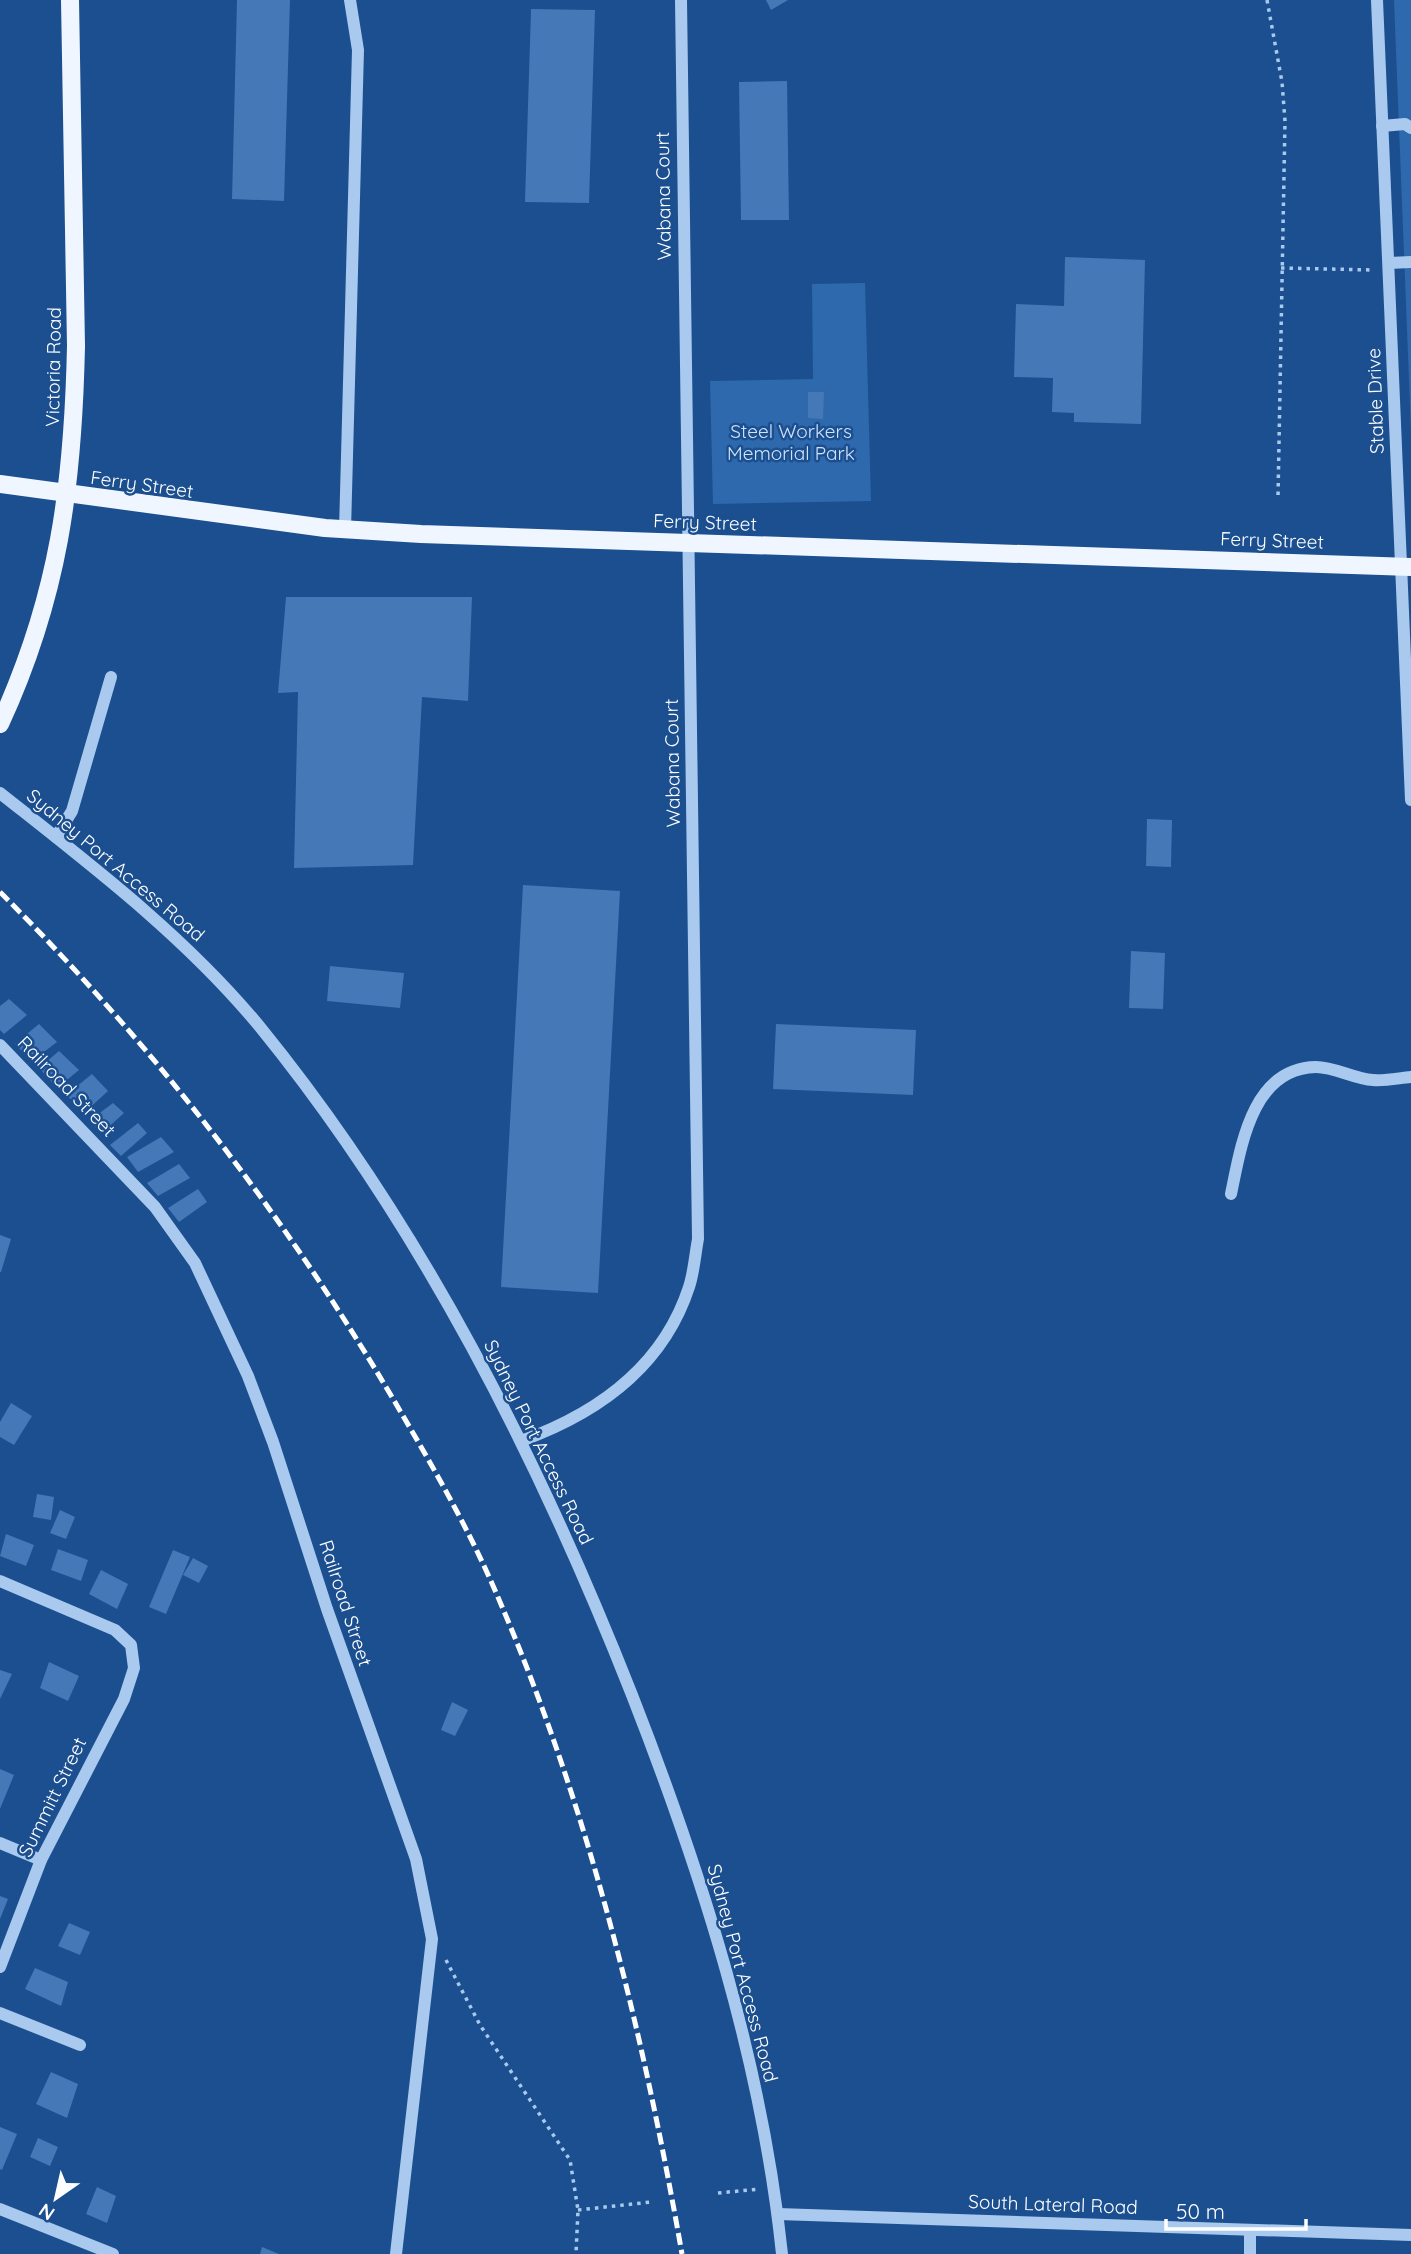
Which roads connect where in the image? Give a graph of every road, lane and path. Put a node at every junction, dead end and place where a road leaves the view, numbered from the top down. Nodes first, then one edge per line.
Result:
1 (70, 0) edge
2 (350, 0) edge
3 (681, 0) edge
4 (1267, 0) edge
5 (1377, 0) edge
6 (1382, 126) junction
7 (1411, 128) edge
8 (1411, 262) edge
9 (1389, 267) junction
10 (1281, 268) junction
11 (0, 484) edge
12 (1278, 498) dead end
13 (345, 530) junction
14 (687, 542) junction
15 (1406, 567) edge
16 (111, 677) dead end
17 (0, 724) edge
18 (0, 793) edge
19 (1411, 800) edge
20 (56, 837) junction
21 (0, 1045) edge
22 (1411, 1077) edge
23 (1231, 1194) dead end
24 (521, 1441) junction
25 (0, 1581) edge
26 (0, 1843) edge
27 (41, 1860) junction
28 (432, 1939) junction
29 (0, 1967) edge
30 (0, 2013) edge
31 (80, 2045) dead end
32 (773, 2188) junction
33 (718, 2193) dead end
34 (651, 2202) dead end
35 (0, 2209) edge
36 (578, 2210) junction
37 (778, 2214) junction
38 (1250, 2230) junction
39 (1411, 2235) edge
40 (114, 2254) edge
41 (396, 2254) edge
42 (576, 2254) edge
43 (782, 2254) edge
44 (1250, 2254) edge

1 - 17 main road, Victoria Road, bridge
2 - 13 street
3 - 14 street, Wabana Court
4 - 10 path
5 - 6 street, Stable Drive
6 - 7 street
6 - 9 street, Stable Drive
8 - 9 street
9 - 10 path
9 - 15 street, Stable Drive
10 - 12 path
11 - 13 main road, Ferry Street
13 - 14 main road, Ferry Street
14 - 15 main road, Ferry Street
14 - 24 street, Wabana Court
15 - 19 street, Stable Drive
16 - 20 street
18 - 20 street, Sydney Port Access Road
20 - 24 street, Sydney Port Access Road
21 - 28 street, Railroad Street
22 - 23 street
24 - 32 street, Sydney Port Access Road
25 - 27 street, Summitt Street
26 - 27 street
27 - 29 street, Summitt Street
28 - 36 path
28 - 41 street, Railroad Street
30 - 31 street
32 - 33 path
32 - 37 street, Sydney Port Access Road
34 - 36 path
35 - 40 street
36 - 42 path
37 - 38 street, South Lateral Road
37 - 43 street, Sydney Port Access Road
38 - 39 street, South Lateral Road
38 - 44 street

